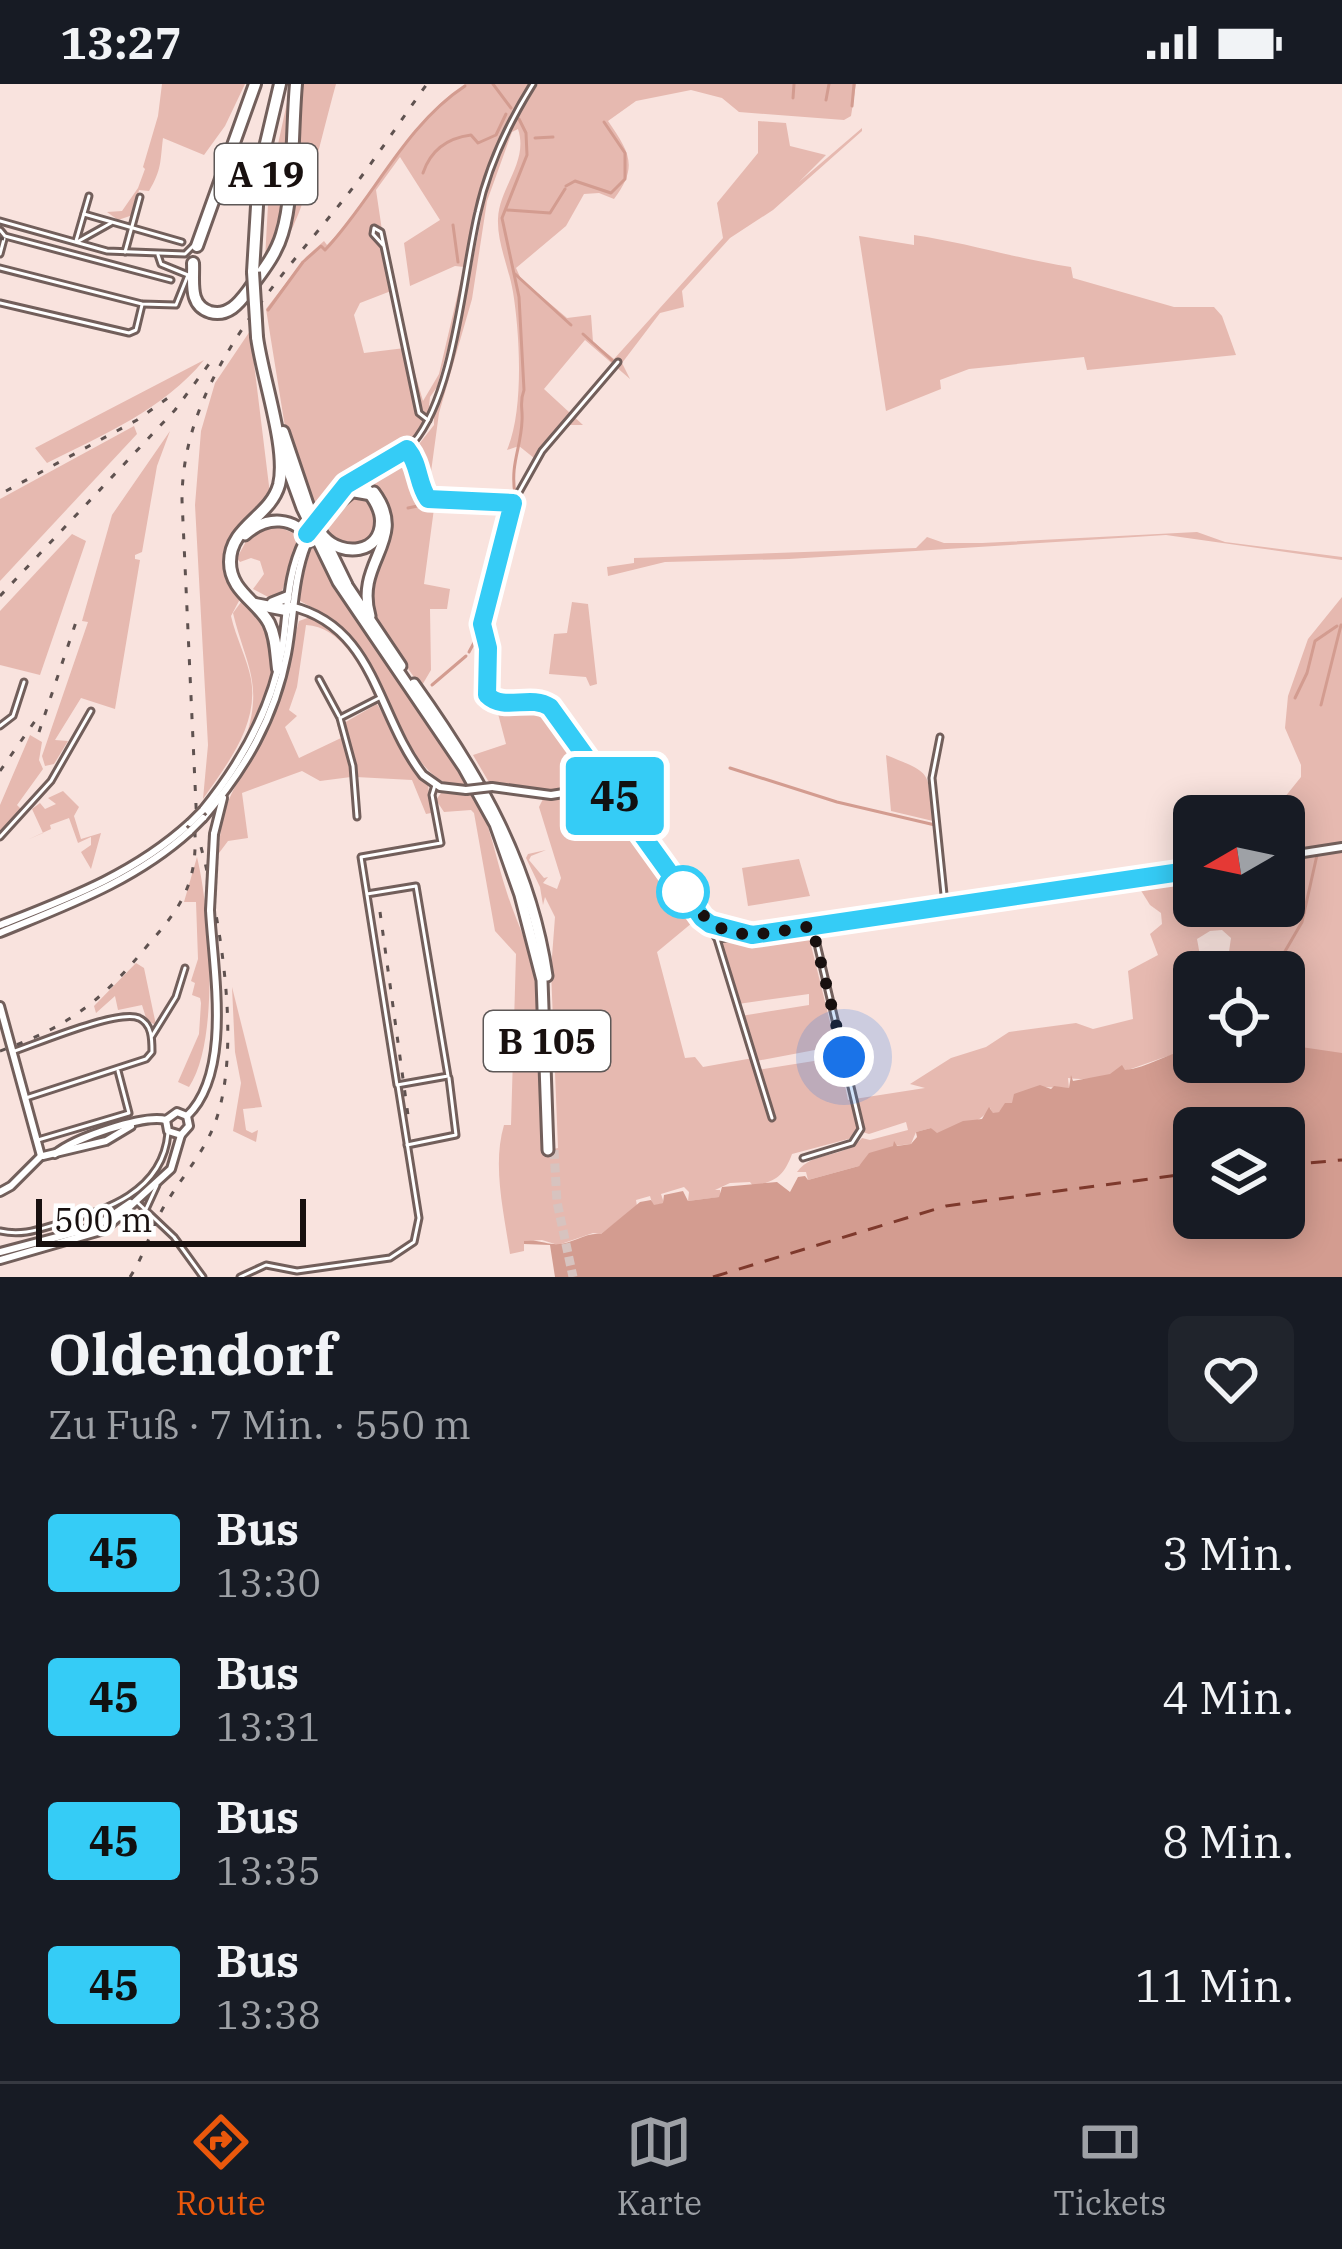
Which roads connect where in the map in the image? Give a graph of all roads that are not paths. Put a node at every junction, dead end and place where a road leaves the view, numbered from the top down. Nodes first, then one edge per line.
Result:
1 (255, 84) edge
2 (284, 84) edge
3 (296, 84) edge
4 (533, 84) edge
5 (89, 196) dead end
6 (140, 196) dead end
7 (84, 214) junction
8 (0, 221) edge
9 (112, 222) junction
10 (131, 228) junction
11 (0, 230) edge
12 (5, 236) junction
13 (182, 242) dead end
14 (76, 243) junction
15 (383, 245) dead end
16 (200, 249) joint
17 (0, 254) edge
18 (124, 254) junction
19 (158, 256) junction
20 (193, 259) junction
21 (0, 268) edge
22 (171, 280) dead end
23 (0, 303) edge
24 (142, 304) junction
25 (260, 333) junction
26 (619, 362) dead end
27 (429, 421) junction
28 (278, 439) junction
29 (409, 447) junction
30 (362, 477) junction
31 (370, 495) junction
32 (513, 503) junction
33 (322, 517) junction
34 (328, 565) junction
35 (346, 584) joint
36 (248, 599) junction
37 (289, 606) junction
38 (315, 613) junction
39 (304, 614) junction
40 (374, 627) junction
41 (290, 638) junction
42 (278, 669) junction
43 (319, 679) dead end
44 (24, 682) dead end
45 (381, 697) junction
46 (91, 711) dead end
47 (340, 718) junction
48 (0, 726) edge
49 (940, 737) dead end
50 (435, 785) junction
51 (608, 786) junction
52 (224, 789) junction
53 (217, 802) junction
54 (203, 814) junction
55 (356, 817) dead end
56 (215, 824) junction
57 (0, 837) edge
58 (1342, 847) edge
59 (1305, 853) edge
60 (1173, 873) edge
61 (368, 894) junction
62 (946, 906) junction
63 (708, 923) junction
64 (812, 926) junction
65 (0, 929) edge
66 (745, 935) junction
67 (717, 939) junction
68 (185, 968) dead end
69 (0, 1006) edge
70 (152, 1036) junction
71 (11, 1055) junction
72 (118, 1071) junction
73 (448, 1076) junction
74 (397, 1084) junction
75 (24, 1098) junction
76 (187, 1116) junction
77 (772, 1118) dead end
78 (166, 1120) junction
79 (175, 1134) junction
80 (36, 1140) junction
81 (406, 1145) junction
82 (41, 1156) junction
83 (803, 1158) dead end
84 (158, 1182) junction
85 (0, 1192) edge
86 (136, 1201) junction
87 (145, 1210) junction
88 (0, 1232) edge
89 (0, 1256) edge
90 (203, 1277) edge
91 (240, 1277) edge

1 - 16 highway
2 - 25 highway, A 19, bridge
3 - 20 highway
4 - 27 street
5 - 7 street
6 - 10 street
7 - 9 street
7 - 14 street
8 - 14 street
9 - 10 street
9 - 14 street
10 - 13 street
10 - 18 street
11 - 12 street
12 - 17 street
12 - 22 street
14 - 18 street
15 - 27 street
16 - 20 street
18 - 19 street
19 - 20 street
19 - 24 street
21 - 24 street
23 - 24 street
25 - 28 highway, A 19
25 - 33 highway, A 19
26 - 32 street
27 - 29 street
28 - 34 highway, B 105
28 - 36 highway
29 - 30 street
29 - 32 street
30 - 31 highway
30 - 33 street
30 - 40 highway
31 - 33 highway
31 - 33 highway
32 - 51 street
33 - 35 highway, A 19
33 - 37 street, bridge
34 - 37 highway
34 - 40 highway, B 105
35 - 40 highway, B 105
36 - 37 highway
36 - 42 highway
37 - 38 street
37 - 39 street
37 - 41 street
37 - 42 street
38 - 39 street
38 - 45 street
39 - 41 street
41 - 52 street
42 - 52 street
43 - 47 street
44 - 48 street
45 - 47 street
45 - 50 street
46 - 57 street
47 - 55 street
49 - 62 street
50 - 51 street, bridge
50 - 61 street
51 - 63 street
52 - 53 street
52 - 54 street
52 - 56 street
53 - 54 street
53 - 56 street
54 - 65 street, bridge
56 - 76 street, bridge
58 - 59 street
60 - 62 street
61 - 73 street
61 - 74 street
62 - 64 street
63 - 66 street
63 - 67 street
64 - 66 street
64 - 83 street
66 - 67 street
67 - 77 street
68 - 70 street
69 - 71 street
70 - 71 street
70 - 72 street
71 - 75 street
72 - 75 street
72 - 80 street
73 - 74 street
73 - 81 street
74 - 81 street
75 - 80 street
76 - 78 street
76 - 79 street
78 - 79 street
78 - 82 street
79 - 84 street
79 - 86 street
79 - 88 street
80 - 82 street
81 - 91 street
82 - 85 street
84 - 86 street
84 - 87 street
86 - 87 street
86 - 89 street
87 - 90 street

